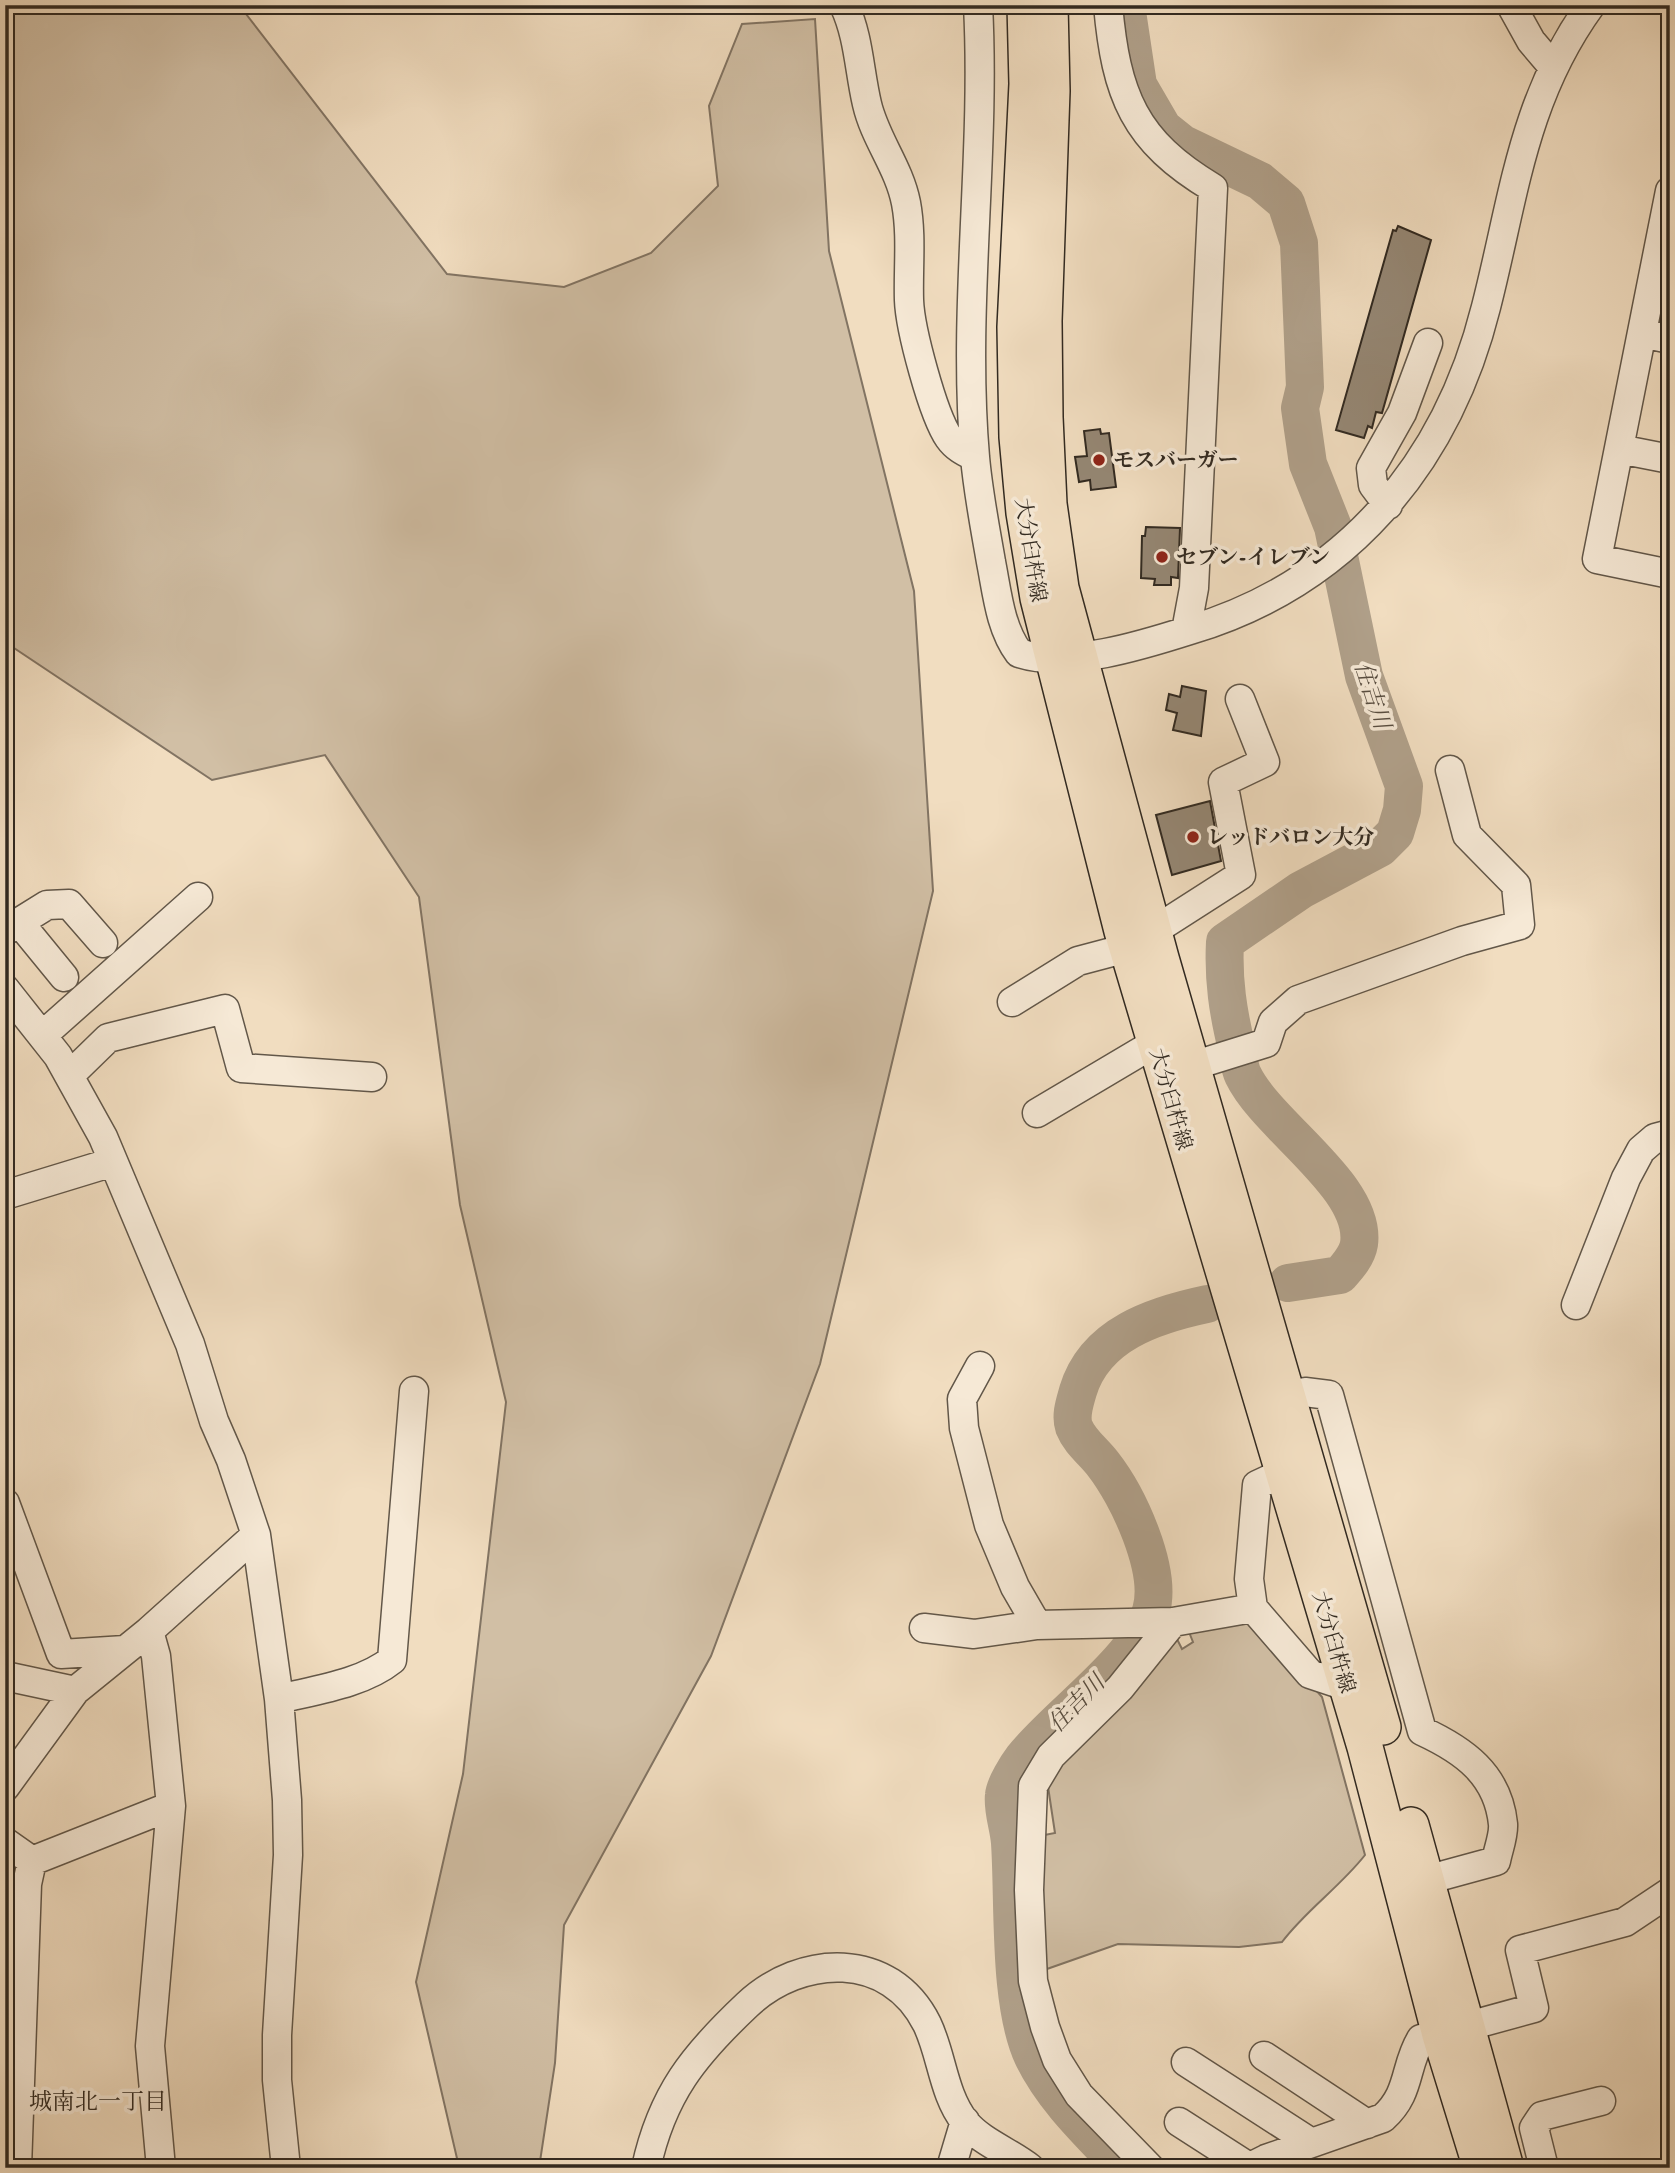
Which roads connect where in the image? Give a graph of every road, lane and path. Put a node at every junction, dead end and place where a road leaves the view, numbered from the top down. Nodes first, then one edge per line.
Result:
1 (844, 5) edge
2 (978, 5) edge
3 (1025, 5) edge
4 (1050, 5) edge
5 (1108, 5) edge
6 (1511, 5) edge
7 (1591, 5) edge
8 (1553, 66) junction
9 (1668, 210) edge
10 (1642, 333) junction
11 (1670, 339) edge
12 (1428, 343) dead end
13 (1619, 449) junction
14 (975, 457) junction
15 (1670, 459) edge
16 (1388, 505) junction
17 (1670, 574) edge
18 (1186, 631) junction
19 (1065, 657) junction
20 (1240, 699) dead end
21 (1450, 770) dead end
22 (198, 897) dead end
23 (12, 926) edge
24 (1141, 939) junction
25 (103, 943) dead end
26 (64, 976) dead end
27 (6, 992) edge
28 (1012, 1002) dead end
29 (44, 1034) junction
30 (1184, 1060) junction
31 (70, 1075) junction
32 (372, 1077) dead end
33 (1037, 1113) dead end
34 (1670, 1134) edge
35 (113, 1162) junction
36 (5, 1195) edge
37 (1576, 1305) dead end
38 (980, 1366) dead end
39 (414, 1391) dead end
40 (1276, 1399) junction
41 (1296, 1466) junction
42 (5, 1503) edge
43 (256, 1535) junction
44 (1253, 1608) junction
45 (1167, 1622) junction
46 (1037, 1625) junction
47 (924, 1628) dead end
48 (149, 1631) junction
49 (125, 1650) junction
50 (5, 1676) edge
51 (1346, 1686) junction
52 (75, 1691) junction
53 (279, 1699) junction
54 (5, 1787) edge
55 (171, 1806) junction
56 (5, 1842) edge
57 (32, 1861) junction
58 (1414, 1883) junction
59 (1670, 1892) edge
60 (1453, 2030) junction
61 (1265, 2056) dead end
62 (1186, 2062) dead end
63 (1601, 2101) dead end
64 (965, 2122) junction
65 (1179, 2122) dead end
66 (1367, 2124) junction
67 (1310, 2142) junction
68 (1249, 2167) edge
69 (18, 2168) edge
70 (161, 2168) edge
71 (286, 2168) edge
72 (646, 2168) edge
73 (951, 2168) edge
74 (1030, 2168) edge
75 (1150, 2168) edge
76 (1480, 2168) edge
77 (1506, 2168) edge
78 (1544, 2168) edge

1 - 14 street
2 - 14 street
3 - 19 main road, 大分臼杵線
4 - 19 main road, 大分臼杵線
5 - 18 street
6 - 8 street
7 - 8 street
8 - 16 street
9 - 10 street
10 - 11 street
10 - 13 street
12 - 16 street
13 - 15 street
13 - 17 street
14 - 19 street
16 - 18 street
18 - 19 street
19 - 24 main road, 大分臼杵線
20 - 24 street
21 - 30 street
22 - 29 street
23 - 25 street
23 - 26 street
24 - 28 street
24 - 30 main road, 大分臼杵線
27 - 29 street
29 - 31 street
30 - 33 street
30 - 40 main road, 大分臼杵線
31 - 32 street
31 - 35 street
34 - 37 street
35 - 36 street
35 - 43 street
38 - 46 street
39 - 53 street
40 - 41 main road, 大分臼杵線
40 - 58 street
41 - 44 street
41 - 51 main road, 大分臼杵線
41 - 58 main road, 大分臼杵線
42 - 49 street
43 - 48 street
43 - 53 street
44 - 45 street
44 - 51 street
45 - 46 street
45 - 75 street
46 - 47 street
48 - 49 street
48 - 55 street
49 - 52 street
50 - 52 street
51 - 58 main road, 大分臼杵線
52 - 54 street
53 - 71 street
55 - 57 street
55 - 70 street
56 - 57 street
57 - 69 street
58 - 60 main road, 大分臼杵線
59 - 60 street
60 - 66 street
60 - 76 main road, 大分臼杵線
60 - 77 main road, 大分臼杵線
61 - 66 street
62 - 67 street
63 - 78 street
64 - 72 street
64 - 73 street
64 - 74 street
65 - 68 street
66 - 67 street
67 - 68 street

